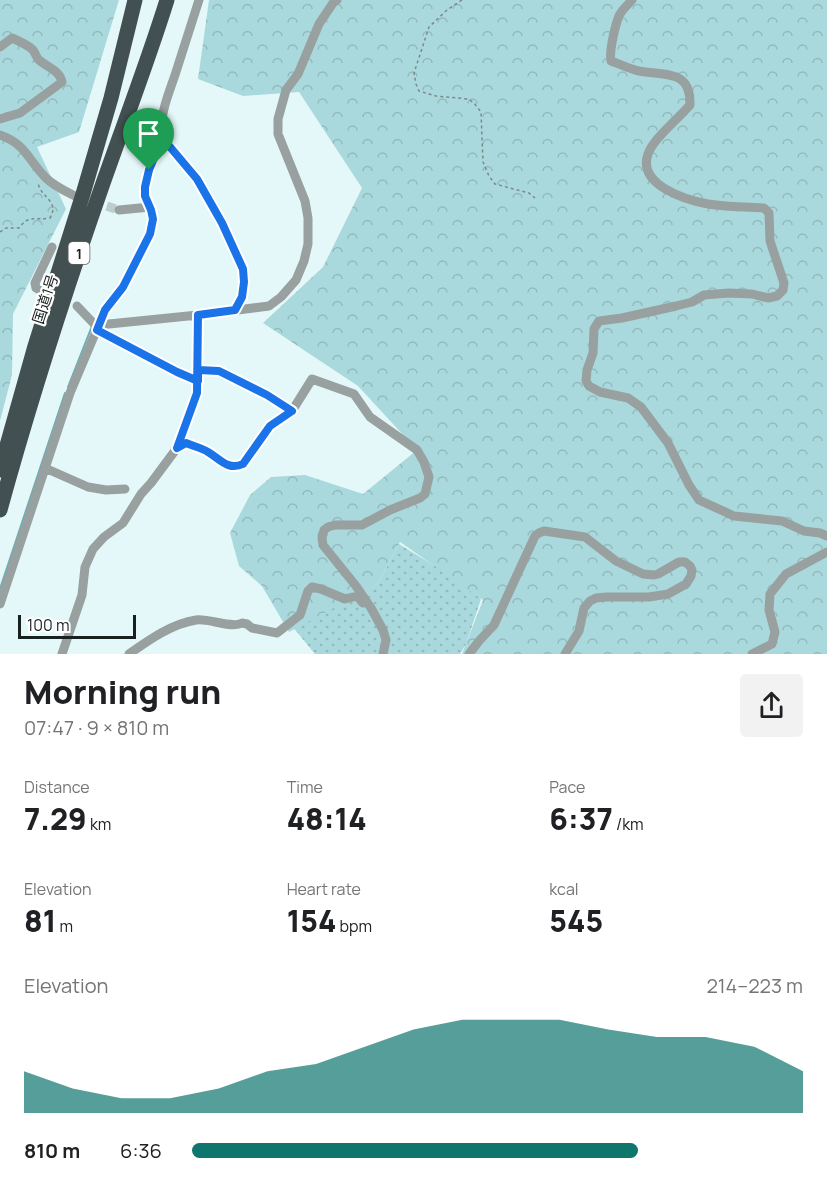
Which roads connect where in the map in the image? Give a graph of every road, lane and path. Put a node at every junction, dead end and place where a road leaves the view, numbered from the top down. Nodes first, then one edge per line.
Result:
1 (135, 0) edge
2 (167, 0) edge
3 (199, 0) edge
4 (337, 0) edge
5 (462, 0) edge
6 (632, 0) edge
7 (0, 47) edge
8 (0, 119) edge
9 (0, 135) edge
10 (165, 141) junction
11 (39, 171) junction
12 (75, 196) dead end
13 (535, 198) dead end
14 (150, 207) junction
15 (120, 210) tunnel mouth
16 (0, 232) edge
17 (52, 247) dead end
18 (41, 291) dead end
19 (77, 306) dead end
20 (235, 310) junction
21 (198, 315) junction
22 (98, 328) junction
23 (198, 370) junction
24 (198, 381) junction
25 (292, 411) junction
26 (177, 448) junction
27 (45, 468) junction
28 (0, 470) edge
29 (125, 489) dead end
30 (0, 510) edge
31 (827, 536) edge
32 (827, 552) edge
33 (0, 604) edge
34 (377, 620) junction
35 (62, 654) edge
36 (129, 654) edge
37 (383, 654) edge
38 (469, 654) edge
39 (565, 654) edge
40 (752, 654) edge

1 - 28 highway, 国道1号 / 1
2 - 30 highway, 国道1号 / 1
3 - 10 street
4 - 20 street
5 - 13 path
6 - 31 street
7 - 8 street
9 - 11 street
10 - 14 street
10 - 20 street
11 - 12 street
11 - 16 path
14 - 15 street
14 - 22 street
17 - 18 street
19 - 22 street
20 - 21 street
21 - 22 street
21 - 23 street
22 - 24 street
22 - 27 street
23 - 24 street
23 - 25 street
24 - 26 street
25 - 26 street
25 - 34 street
26 - 35 street
27 - 29 street
27 - 33 street
32 - 40 street
34 - 36 street
34 - 37 street
38 - 39 street

